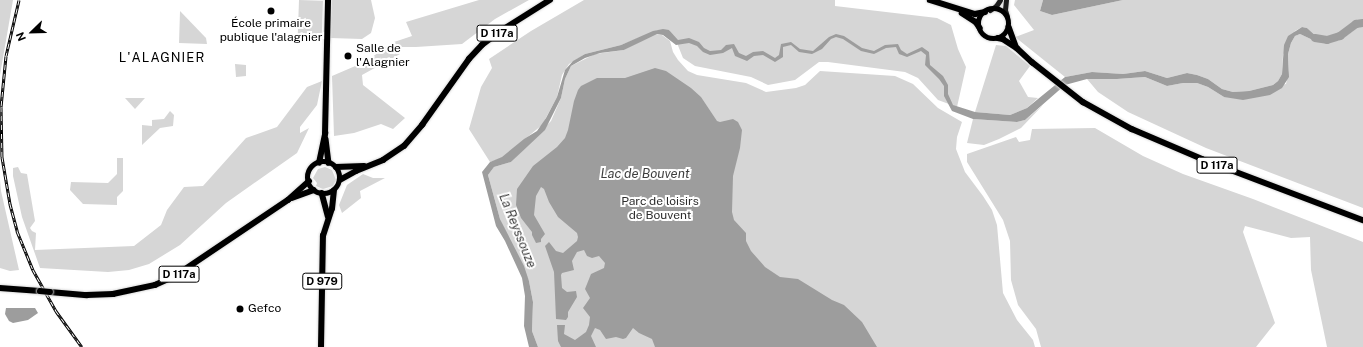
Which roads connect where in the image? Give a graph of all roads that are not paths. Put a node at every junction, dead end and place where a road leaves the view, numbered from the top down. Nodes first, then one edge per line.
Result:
1 (328, 0) edge
2 (550, 0) edge
3 (930, 0) edge
4 (1000, 0) edge
5 (1006, 0) edge
6 (955, 9) junction
7 (988, 11) junction
8 (1007, 16) junction
9 (1009, 27) junction
10 (980, 28) junction
11 (998, 38) junction
12 (1018, 48) junction
13 (325, 134) junction
14 (319, 163) junction
15 (329, 163) junction
16 (370, 165) junction
17 (336, 167) junction
18 (340, 180) junction
19 (309, 181) junction
20 (314, 190) junction
21 (334, 191) junction
22 (322, 194) junction
23 (288, 200) junction
24 (328, 216) junction
25 (1363, 220) edge
26 (0, 288) edge
27 (321, 347) edge

1 - 13 main road
2 - 16 main road, D 117a
3 - 6 main road
4 - 7 street
5 - 8 street
6 - 7 main road
6 - 10 main road
7 - 8 main road
7 - 10 main road
8 - 9 main road
9 - 11 main road
9 - 12 main road, D 117a
10 - 11 main road
11 - 12 main road, D 117a
12 - 25 main road, D 117a
13 - 14 main road
13 - 15 main road
14 - 15 main road
14 - 19 main road
15 - 17 main road
16 - 17 main road, D 117a
16 - 18 main road, D 117a
17 - 18 main road
18 - 21 main road
19 - 20 main road
19 - 23 main road, D 117a
20 - 22 main road
20 - 23 main road, D 117a
21 - 22 main road
21 - 24 main road, D 979
22 - 24 main road, D 979
23 - 26 main road, D 117a, bridge
24 - 27 main road, D 979

